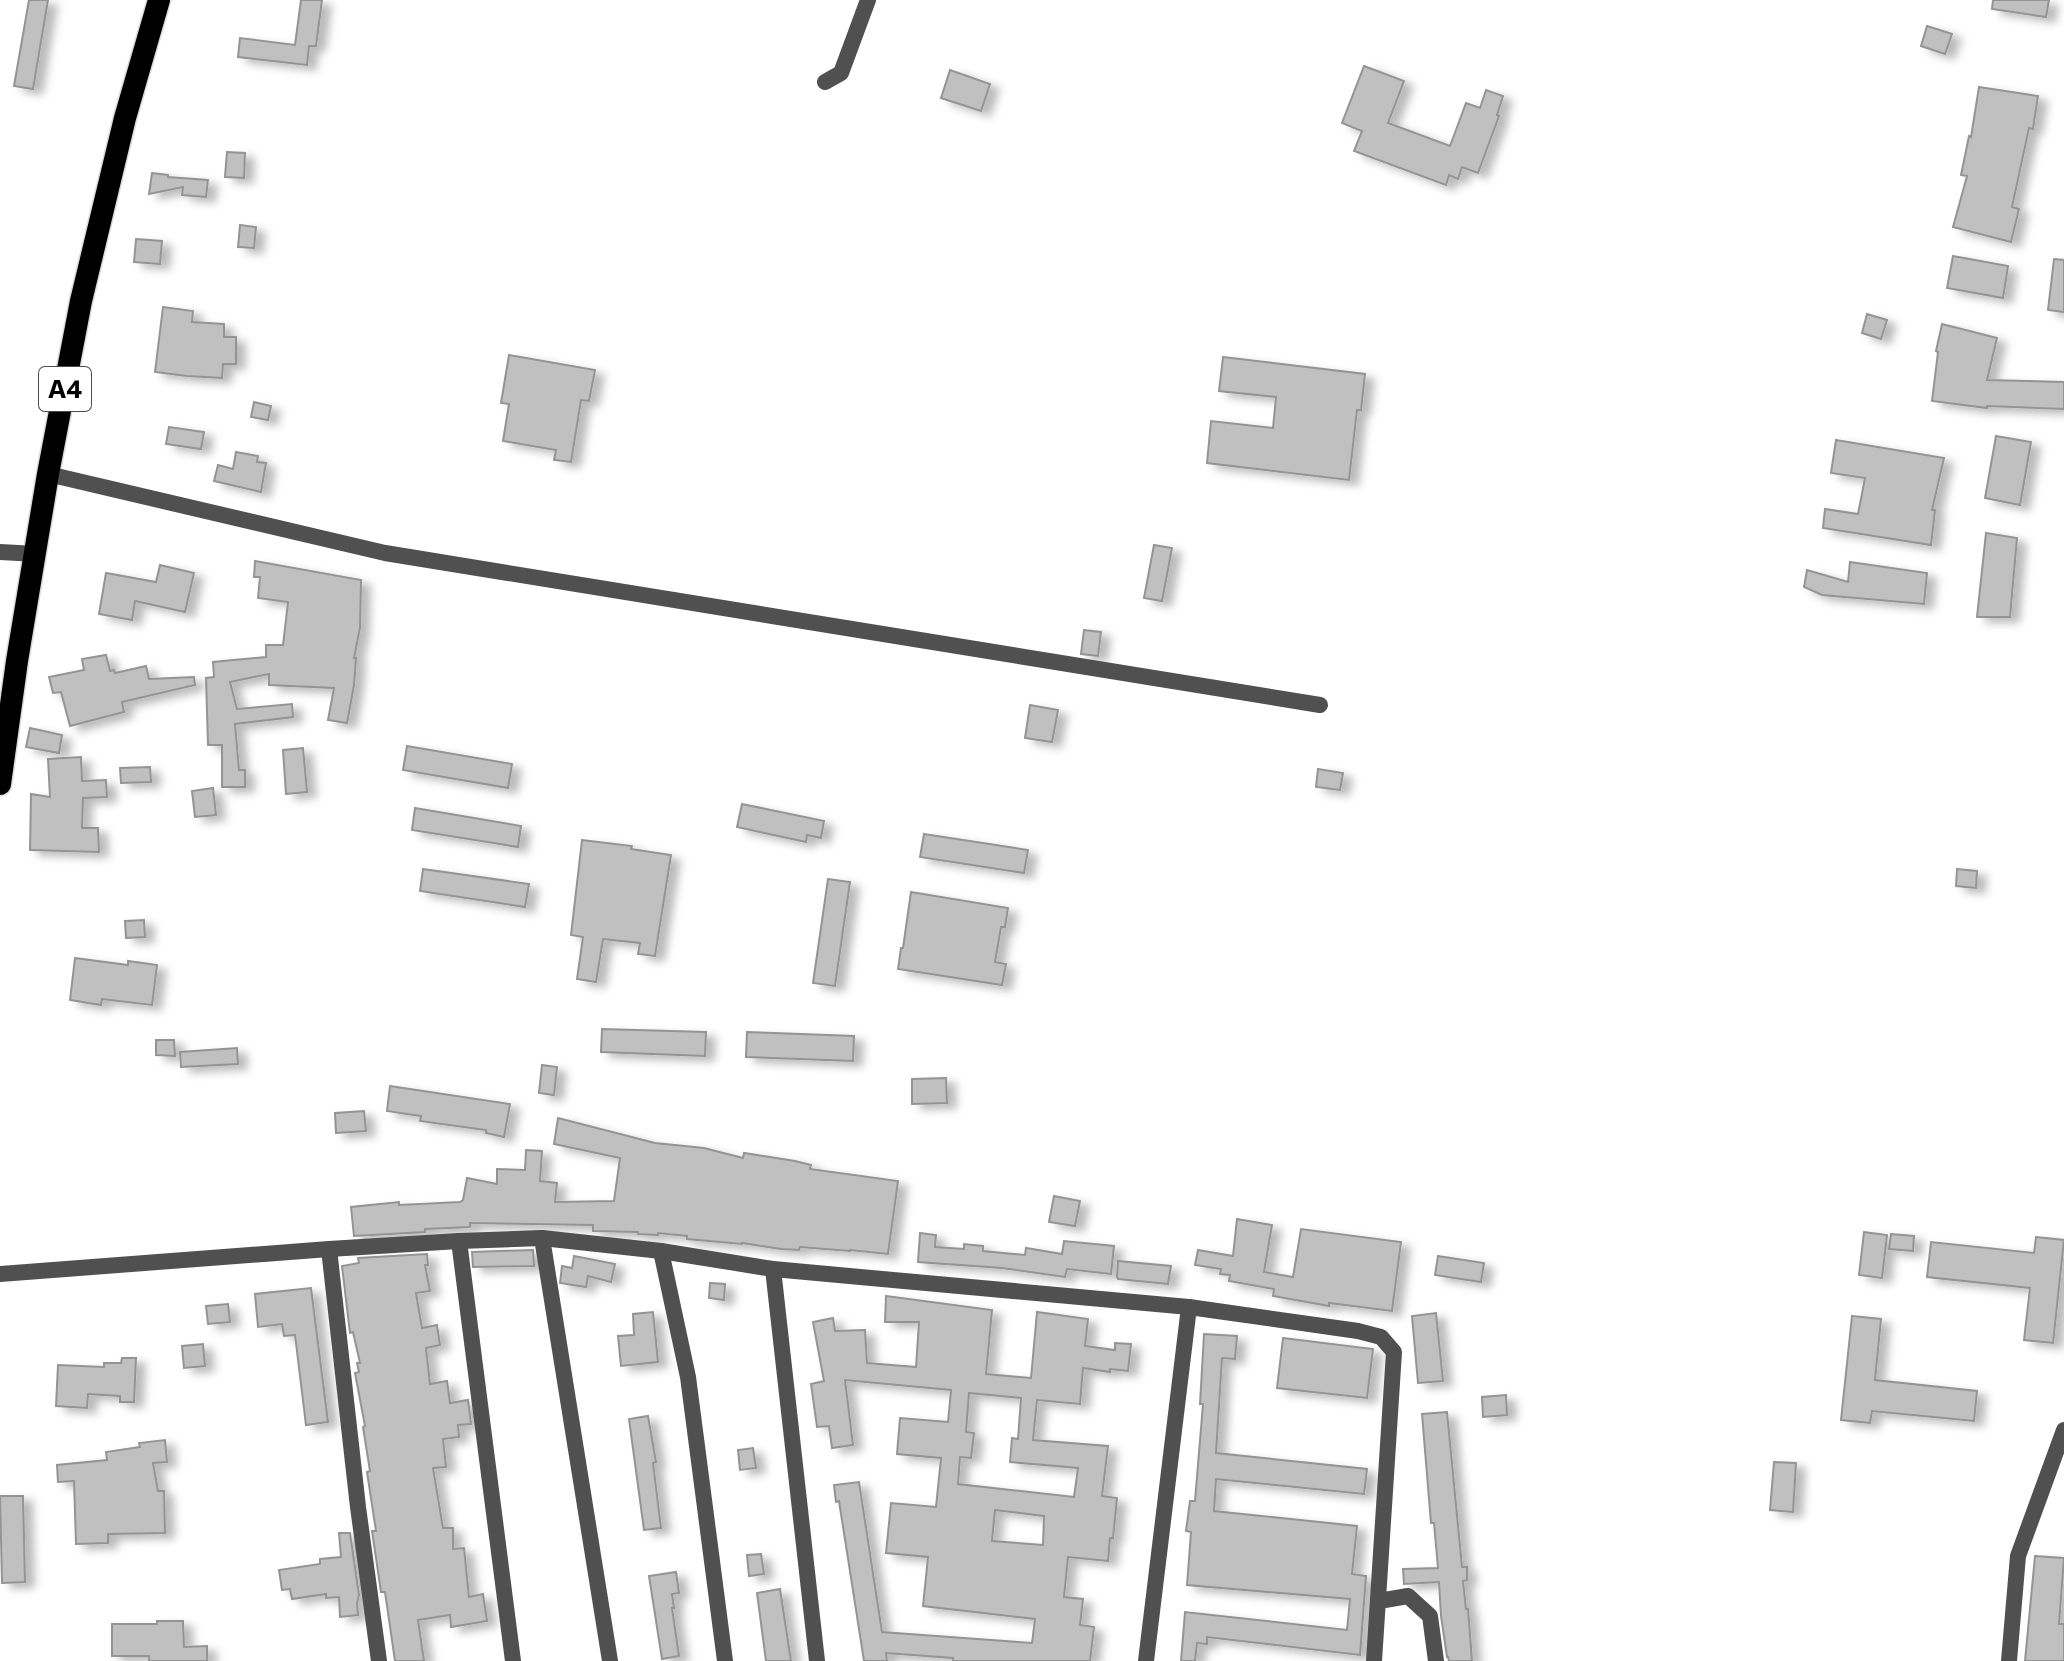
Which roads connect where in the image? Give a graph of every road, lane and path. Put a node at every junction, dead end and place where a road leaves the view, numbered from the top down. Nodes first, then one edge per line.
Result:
1 (159, 0) edge
2 (868, 0) edge
3 (825, 82) dead end
4 (48, 474) junction
5 (0, 552) edge
6 (36, 554) junction
7 (1320, 705) dead end
8 (0, 784) edge
9 (542, 1238) junction
10 (459, 1241) junction
11 (329, 1249) junction
12 (661, 1251) junction
13 (773, 1269) junction
14 (0, 1274) edge
15 (1189, 1307) junction
16 (2064, 1430) edge
17 (1379, 1601) junction
18 (379, 1661) edge
19 (513, 1661) edge
20 (610, 1661) edge
21 (725, 1661) edge
22 (817, 1661) edge
23 (1146, 1661) edge
24 (1374, 1661) edge
25 (1436, 1661) edge
26 (2009, 1661) edge

1 - 4 highway, A4
2 - 3 street
4 - 6 highway, A4
4 - 7 street
5 - 6 street
6 - 8 highway, A4
9 - 10 street
9 - 12 street
9 - 20 street
10 - 11 street
10 - 19 street
11 - 14 street
11 - 18 street
12 - 13 street
12 - 21 street
13 - 15 street
13 - 22 street
15 - 17 street
15 - 23 street
16 - 26 street
17 - 24 street
17 - 25 street

